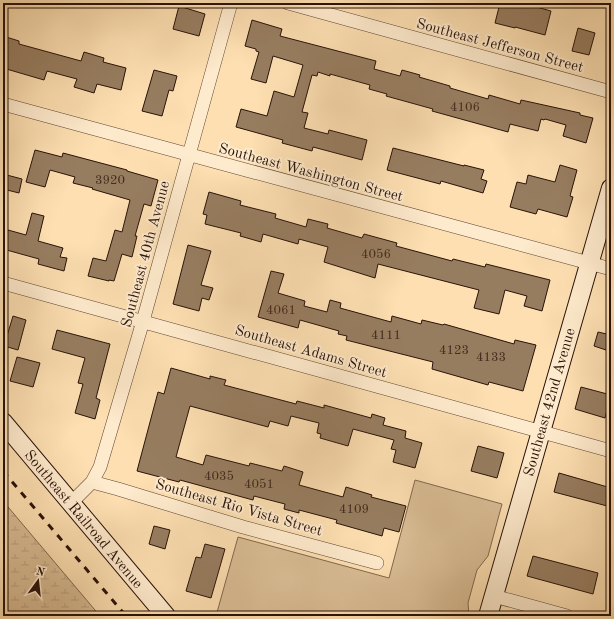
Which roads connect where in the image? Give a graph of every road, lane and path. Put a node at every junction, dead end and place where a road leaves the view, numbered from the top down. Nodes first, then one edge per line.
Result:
1 (231, 3) edge
2 (288, 3) edge
3 (611, 92) edge
4 (3, 104) edge
5 (188, 155) junction
6 (611, 188) edge
7 (589, 263) junction
8 (611, 269) edge
9 (3, 283) edge
10 (143, 321) junction
11 (3, 422) edge
12 (541, 432) junction
13 (611, 451) edge
14 (92, 482) junction
15 (71, 503) junction
16 (377, 563) dead end
17 (494, 596) junction
18 (166, 616) edge
19 (488, 616) edge
20 (567, 616) edge

1 - 5 street, Southeast 40th Avenue
2 - 3 street, Southeast Jefferson Street
4 - 5 street, Southeast Washington Street
5 - 7 street, Southeast Washington Street
5 - 10 street, Southeast 40th Avenue
6 - 7 street, Southeast 42nd Avenue
7 - 8 street, Southeast Washington Street
7 - 12 street, Southeast 42nd Avenue
9 - 10 street, Southeast Adams Street
10 - 12 street, Southeast Adams Street
10 - 14 street, Southeast 40th Avenue
11 - 15 street, Southeast Railroad Avenue
12 - 13 street, Southeast Adams Street
12 - 17 street, Southeast 42nd Avenue
14 - 15 street, Southeast 40th Avenue
14 - 16 street, Southeast Rio Vista Street
15 - 18 street, Southeast Railroad Avenue
17 - 19 street, Southeast 42nd Avenue
17 - 20 street

